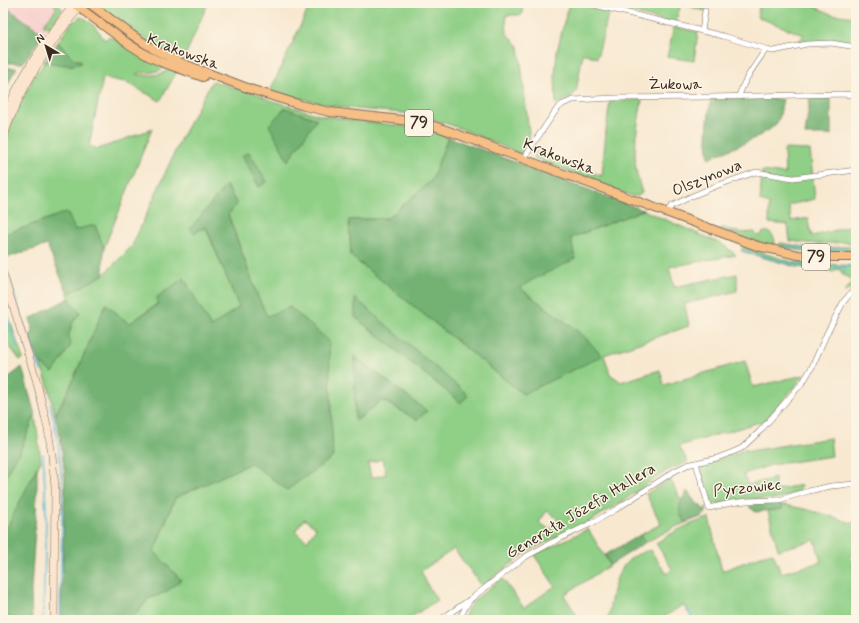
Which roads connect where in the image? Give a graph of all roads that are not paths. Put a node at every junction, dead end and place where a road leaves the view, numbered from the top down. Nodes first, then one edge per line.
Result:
1 (88, 3) edge
2 (586, 3) edge
3 (75, 4) edge
4 (705, 11) dead end
5 (702, 31) junction
6 (856, 47) edge
7 (766, 49) junction
8 (250, 89) junction
9 (856, 95) edge
10 (739, 96) junction
11 (3, 123) edge
12 (3, 138) edge
13 (524, 159) junction
14 (856, 170) edge
15 (667, 213) junction
16 (856, 257) edge
17 (3, 274) edge
18 (856, 290) edge
19 (696, 463) junction
20 (856, 484) edge
21 (472, 598) junction
22 (54, 620) edge
23 (440, 620) edge
24 (460, 620) edge

1 - 8 main road, Krakowska / 79
2 - 5 street
3 - 8 main road, Krakowska / 79
3 - 11 main road
3 - 12 main road
4 - 5 street
5 - 7 street
6 - 7 street
7 - 10 street
8 - 13 main road, Krakowska / 79
9 - 10 street, Żukowa
10 - 13 street, Żukowa
13 - 15 main road, Krakowska / 79
14 - 15 street, Olszynowa
15 - 16 main road, Krakowska / 79
17 - 22 main road
18 - 19 street, Generała Józefa Hallera
19 - 20 street, Pyrzowiec
19 - 21 street, Generała Józefa Hallera
21 - 23 street, Generała Józefa Hallera
21 - 24 street

